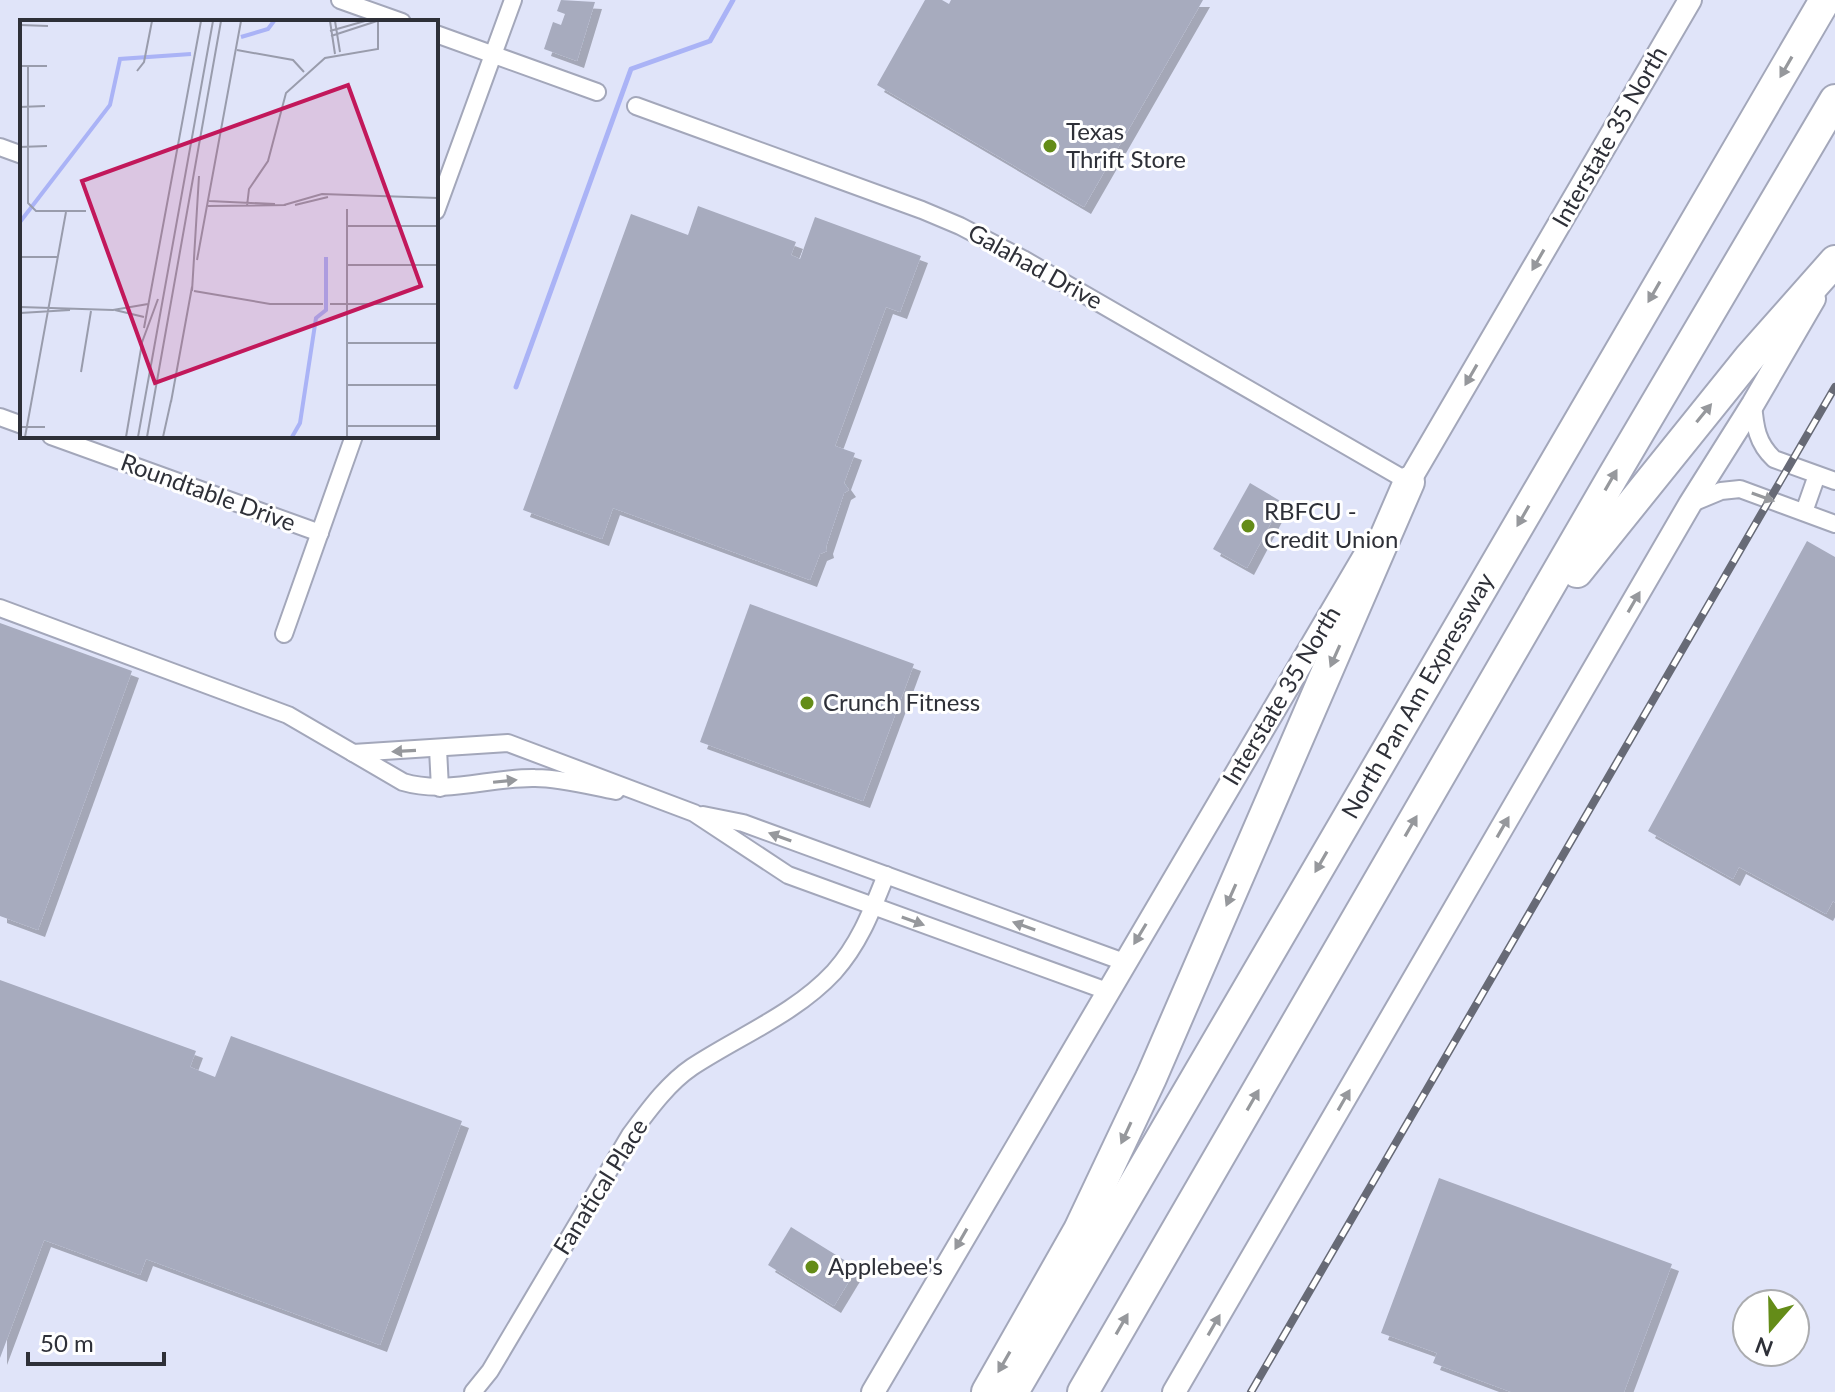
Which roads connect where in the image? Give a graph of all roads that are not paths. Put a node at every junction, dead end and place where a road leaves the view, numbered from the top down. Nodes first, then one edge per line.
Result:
1 (340, 0) edge
2 (513, 0) edge
3 (1690, 0) edge
4 (1825, 0) edge
5 (396, 20) edge
6 (438, 35) edge
7 (493, 55) junction
8 (597, 92) dead end
9 (1835, 100) edge
10 (636, 106) dead end
11 (0, 147) edge
12 (20, 154) edge
13 (438, 206) edge
14 (1835, 261) edge
15 (1753, 404) junction
16 (0, 417) edge
17 (20, 424) edge
18 (57, 438) edge
19 (353, 438) edge
20 (1817, 475) junction
21 (1835, 481) edge
22 (1409, 482) junction
23 (1690, 504) junction
24 (1804, 512) junction
25 (1835, 524) edge
26 (320, 533) junction
27 (0, 608) edge
28 (284, 634) dead end
29 (1500, 672) junction
30 (438, 749) junction
31 (353, 753) junction
32 (440, 788) junction
33 (657, 797) junction
34 (694, 813) junction
35 (886, 875) junction
36 (874, 906) junction
37 (1124, 962) junction
38 (1107, 991) junction
39 (473, 1392) edge
40 (873, 1392) edge
41 (987, 1392) edge
42 (1013, 1392) edge
43 (1083, 1392) edge
44 (1174, 1392) edge

1 - 5 street
2 - 7 street
3 -> 22 main road, Interstate 35 North
4 -> 42 highway, North Pan Am Expressway
6 - 7 street
7 - 8 street
7 - 13 street
29 -> 9 highway
10 - 22 street, Galahad Drive
11 - 12 street
14 - 15 main road
29 -> 14 highway
15 - 20 street
15 - 23 main road
16 - 17 street
18 - 26 street, Roundtable Drive
19 - 26 street
20 - 21 street
20 - 24 street
22 -> 37 main road, Interstate 35 North
22 -> 41 highway
23 -> 24 street
44 -> 23 main road
24 - 25 street
26 - 28 street
27 - 31 street
43 -> 29 highway
30 -> 31 street
30 - 32 street
30 - 33 street
31 - 32 street
32 -> 33 street
33 - 34 street
35 -> 34 street
34 - 36 street
35 - 36 street, Fanatical Place
37 -> 35 street
36 -> 38 street
36 - 39 street, Fanatical Place
37 - 38 main road, Interstate 35 North
38 -> 40 main road, Interstate 35 North

